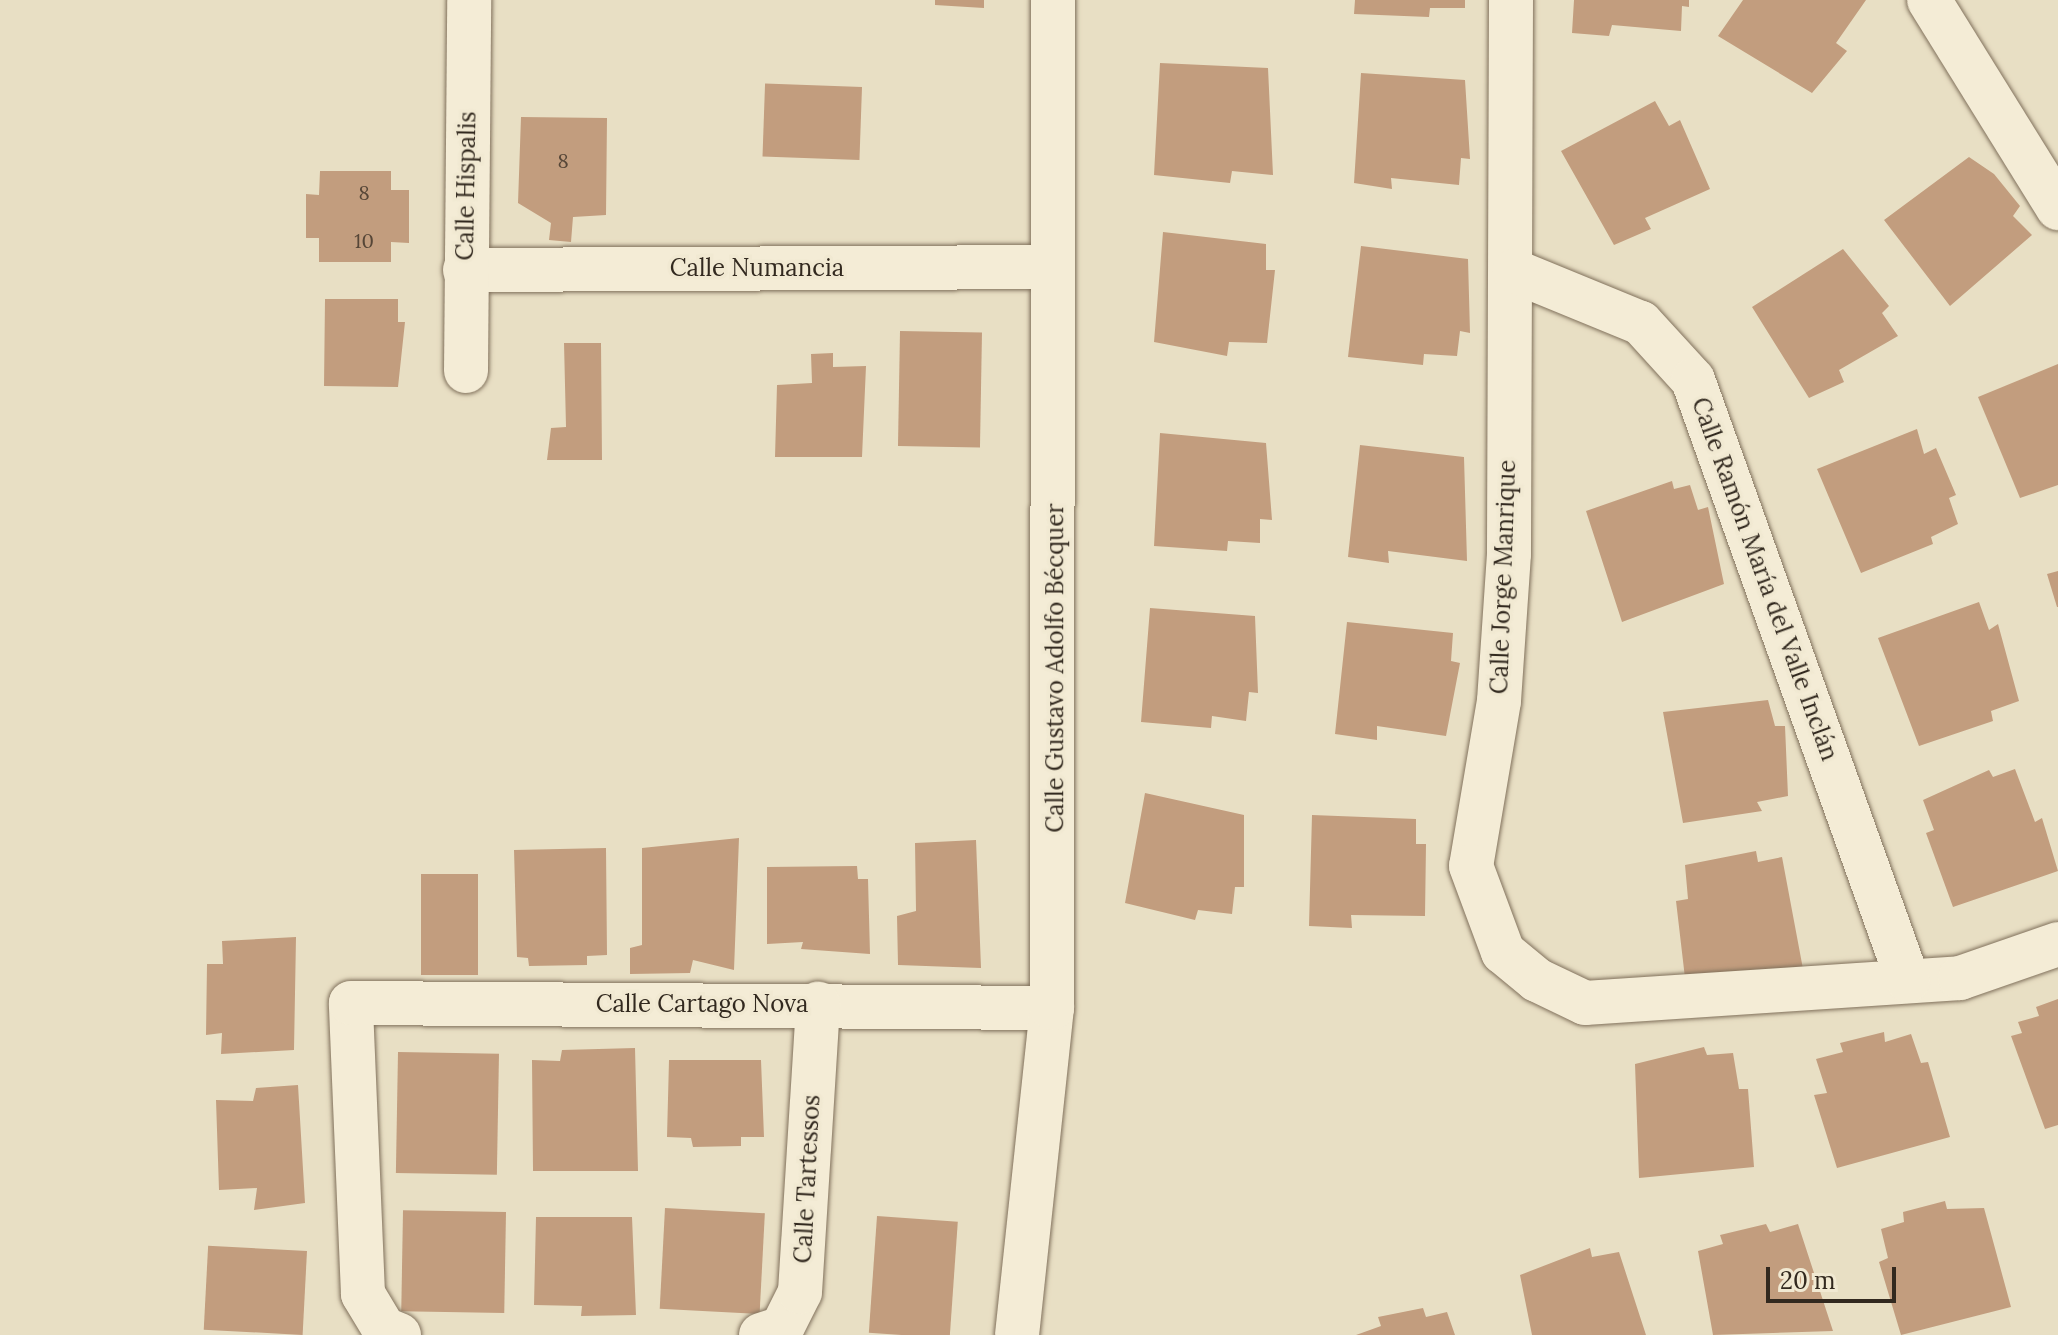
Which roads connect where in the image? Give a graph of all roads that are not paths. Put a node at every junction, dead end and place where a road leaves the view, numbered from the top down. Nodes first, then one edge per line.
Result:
1 (469, 0) edge
2 (1053, 0) edge
3 (1511, 0) edge
4 (1929, 0) edge
5 (2058, 208) edge
6 (1049, 267) junction
7 (465, 270) junction
8 (1514, 271) junction
9 (466, 371) dead end
10 (2058, 944) edge
11 (1908, 981) junction
12 (818, 1004) junction
13 (1052, 1008) junction
14 (399, 1335) edge
15 (761, 1335) edge
16 (1017, 1335) edge

1 - 7 street, Calle Hispalis
2 - 6 street, Calle Gustavo Adolfo Bécquer
3 - 8 street, Calle Jorge Manrique
4 - 5 street
6 - 7 street, Calle Numancia
6 - 13 street, Calle Gustavo Adolfo Bécquer
7 - 9 street, Calle Hispalis
8 - 11 street, Calle Ramón María del Valle Inclán
8 - 11 street, Calle Jorge Manrique
10 - 11 street, Calle Jorge Manrique
12 - 13 street, Calle Cartago Nova
12 - 14 street, Calle Cartago Nova
12 - 15 street, Calle Tartessos
13 - 16 street, Calle Gustavo Adolfo Bécquer

